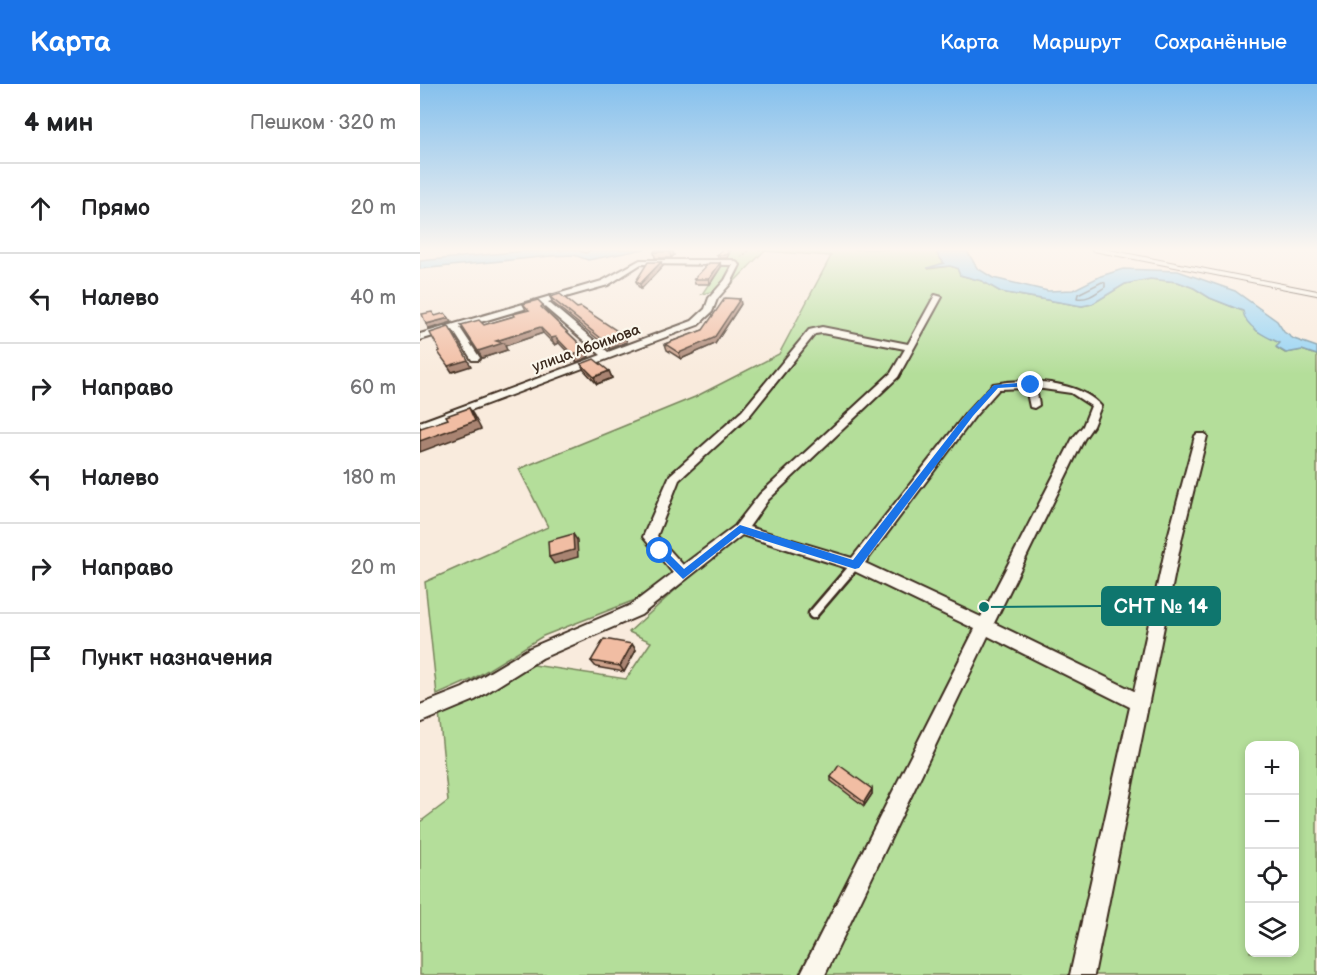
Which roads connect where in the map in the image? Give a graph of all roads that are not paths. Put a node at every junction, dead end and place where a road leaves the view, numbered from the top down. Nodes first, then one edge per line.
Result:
1 (580, 291) edge
2 (720, 291) edge
3 (938, 297) dead end
4 (543, 302) junction
5 (456, 327) junction
6 (420, 337) edge
7 (911, 347) junction
8 (607, 356) junction
9 (475, 358) edge
10 (1031, 385) junction
11 (1034, 405) dead end
12 (420, 426) edge
13 (1201, 436) dead end
14 (740, 529) junction
15 (855, 565) junction
16 (683, 575) junction
17 (813, 614) dead end
18 (985, 627) junction
19 (1140, 703) junction
20 (420, 714) edge
21 (812, 975) edge
22 (1082, 975) edge

1 - 4 street, улица Абоимова
2 - 8 street, улица Абоимова
3 - 7 street
4 - 5 street
4 - 8 street
5 - 6 street
5 - 9 street
7 - 14 street
7 - 16 street
8 - 12 street, улица Абоимова
10 - 11 street
10 - 15 street
10 - 18 street
13 - 19 street
14 - 15 street
14 - 16 street
15 - 17 lane
15 - 18 street
16 - 20 street
18 - 19 street
18 - 21 street
19 - 22 street

